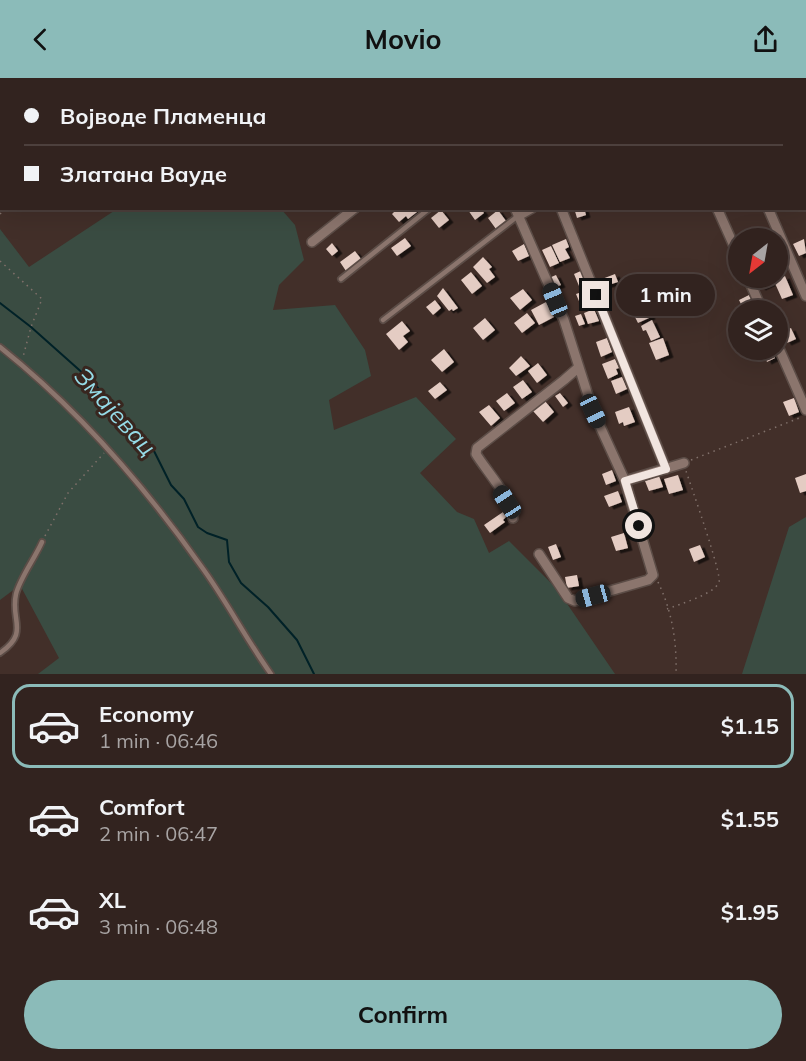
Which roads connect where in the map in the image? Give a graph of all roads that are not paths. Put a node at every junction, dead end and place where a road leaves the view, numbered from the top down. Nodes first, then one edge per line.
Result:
1 (352, 210) edge
2 (427, 210) edge
3 (562, 210) edge
4 (718, 210) edge
5 (769, 210) edge
6 (517, 212) edge
7 (728, 233) edge
8 (312, 242) dead end
9 (340, 279) dead end
10 (806, 296) edge
11 (383, 320) dead end
12 (0, 347) edge
13 (784, 360) edge
14 (579, 367) junction
15 (806, 410) edge
16 (684, 463) road end
17 (666, 469) junction
18 (625, 481) junction
19 (513, 518) dead end
20 (42, 542) road end
21 (539, 554) dead end
22 (0, 653) edge
23 (271, 674) edge

1 - 8 street
2 - 9 lane
3 - 17 street
4 - 7 street
5 - 10 street
6 - 11 lane
6 - 14 street
12 - 23 lane
13 - 15 street
14 - 18 street
14 - 19 street
16 - 17 street
17 - 18 street
18 - 21 street
20 - 22 lane

